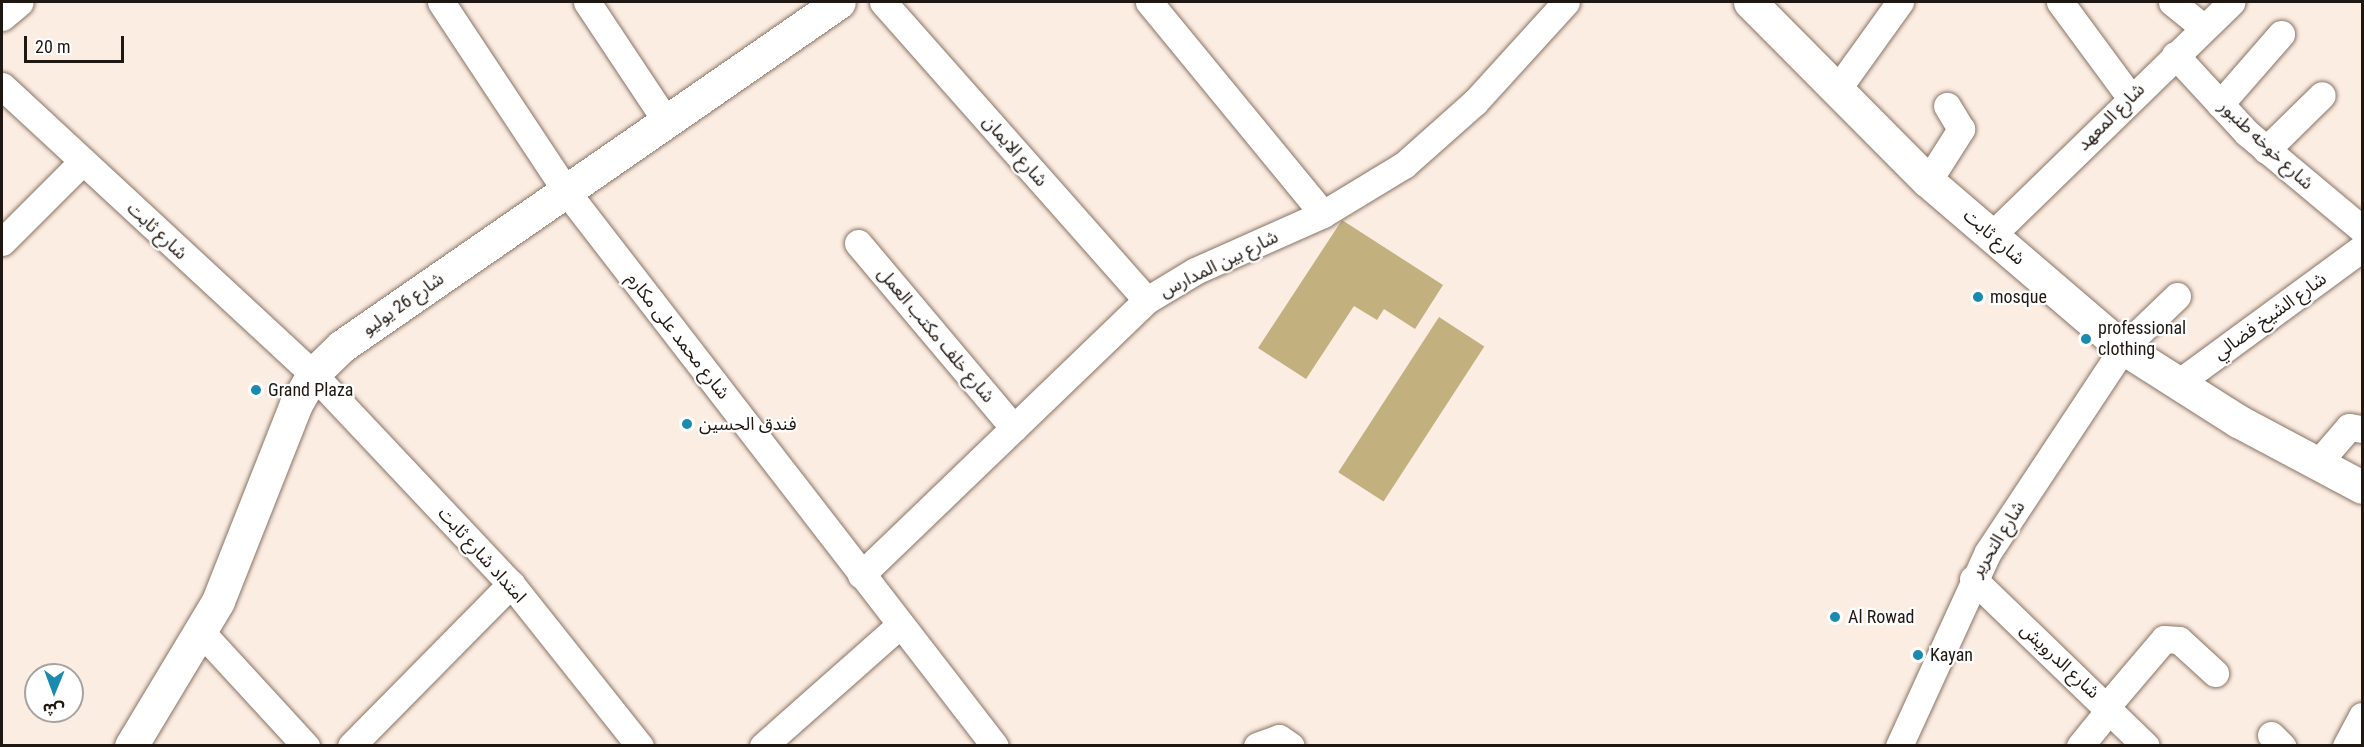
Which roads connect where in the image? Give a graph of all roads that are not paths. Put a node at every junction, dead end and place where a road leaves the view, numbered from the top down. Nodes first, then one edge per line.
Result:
1 (20, 2) edge
2 (441, 2) edge
3 (587, 2) edge
4 (839, 2) edge
5 (883, 2) edge
6 (1149, 2) edge
7 (1566, 2) edge
8 (1750, 2) edge
9 (1900, 2) edge
10 (2172, 2) edge
11 (2232, 2) edge
12 (2063, 3) edge
13 (2, 17) edge
14 (2204, 28) junction
15 (2281, 34) dead end
16 (2175, 55) junction
17 (2, 86) edge
18 (1836, 91) junction
19 (2322, 95) dead end
20 (2130, 97) junction
21 (2220, 104) junction
22 (1947, 106) dead end
23 (666, 121) junction
24 (2266, 150) junction
25 (82, 162) junction
26 (1928, 181) junction
27 (566, 191) junction
28 (1323, 214) junction
29 (2362, 229) edge
30 (1992, 235) junction
31 (2, 242) edge
32 (858, 243) dead end
33 (2362, 248) edge
34 (2177, 296) dead end
35 (1147, 300) junction
36 (2123, 348) junction
37 (313, 374) junction
38 (2177, 384) junction
39 (1014, 428) junction
40 (2362, 429) edge
41 (2317, 464) junction
42 (2362, 487) edge
43 (861, 575) junction
44 (1973, 579) junction
45 (511, 584) junction
46 (900, 625) junction
47 (202, 633) junction
48 (2215, 673) dead end
49 (2108, 707) junction
50 (2362, 716) edge
51 (990, 743) edge
52 (131, 746) edge
53 (306, 746) edge
54 (351, 746) edge
55 (640, 746) edge
56 (763, 746) edge
57 (1257, 746) edge
58 (1291, 746) edge
59 (1899, 746) edge
60 (2080, 746) edge
61 (2146, 746) edge
62 (2346, 746) edge

1 - 13 street
2 - 27 street, شارع محمد على مكارم
3 - 23 street
4 - 23 street, شارع 26 يوليو
5 - 35 street, شارع الايمان
6 - 28 street
7 - 28 street, شارع بين المدارس
8 - 18 street, شارع ثابت
9 - 18 street
10 - 14 street
11 - 14 street, شارع المعهد
12 - 20 street
14 - 16 street, شارع المعهد
15 - 21 street
16 - 20 street, شارع المعهد
16 - 21 street, شارع خوخه طنبور
17 - 25 street, شارع ثابت
18 - 26 street, شارع ثابت
19 - 24 street
20 - 30 street, شارع المعهد
21 - 24 street, شارع خوخه طنبور
22 - 26 street
23 - 27 street, شارع 26 يوليو
24 - 29 street, شارع خوخه طنبور
25 - 31 street
25 - 37 street, شارع ثابت
26 - 30 street, شارع ثابت
27 - 37 street, شارع 26 يوليو
27 - 43 street, شارع محمد على مكارم
28 - 35 street, شارع بين المدارس
30 - 36 street, شارع ثابت
32 - 39 street, شارع خلف مكتب العمل
33 - 38 street, شارع الشيخ فضالي
34 - 36 street, شارع التحرير
35 - 39 street, شارع بين المدارس
36 - 38 street, شارع ثابت
36 - 44 street, شارع التحرير
37 - 45 street, امتداد شارع ثابت
37 - 47 street, شارع 26 يوليو
38 - 41 street, شارع ثابت
39 - 43 street, شارع بين المدارس
40 - 41 street
41 - 42 street, شارع ثابت
43 - 46 street, شارع محمد على مكارم
44 - 49 street, شارع الدرويش
44 - 59 street, شارع التحرير
45 - 54 street
45 - 55 street, امتداد شارع ثابت
46 - 51 street, شارع محمد على مكارم
46 - 56 street
47 - 52 street, شارع 26 يوليو
47 - 53 street
48 - 49 street
49 - 60 street
49 - 61 street, شارع الدرويش
50 - 62 street
57 - 58 street

